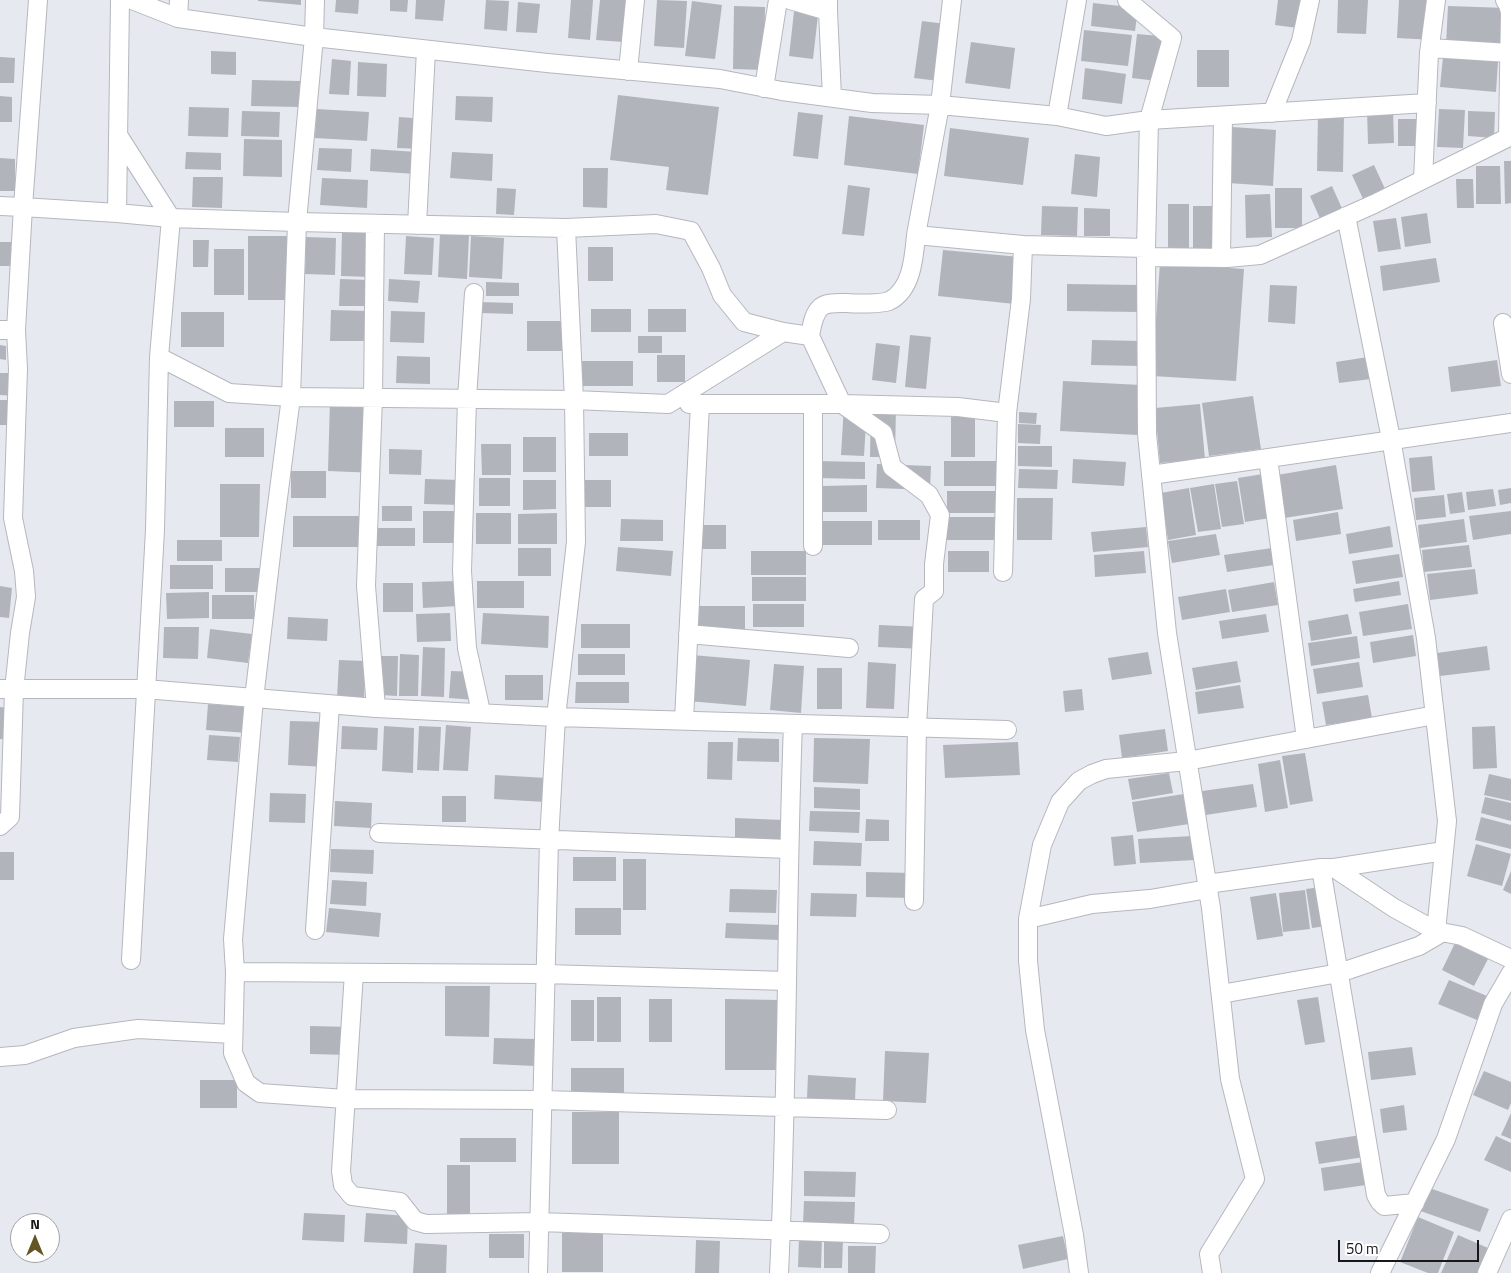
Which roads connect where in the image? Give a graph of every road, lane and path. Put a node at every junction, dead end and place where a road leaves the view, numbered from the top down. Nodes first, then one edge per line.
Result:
1 (38, 0) edge
2 (120, 0) edge
3 (132, 0) edge
4 (179, 0) edge
5 (315, 0) edge
6 (635, 0) edge
7 (778, 0) edge
8 (790, 0) edge
9 (952, 0) edge
10 (1077, 0) edge
11 (1127, 0) edge
12 (1310, 0) edge
13 (1436, 0) edge
14 (1505, 0) edge
15 (828, 5) edge
16 (178, 18) junction
17 (314, 37) junction
18 (1430, 48) junction
19 (426, 50) junction
20 (1510, 53) junction
21 (628, 71) junction
22 (764, 88) junction
23 (832, 97) junction
24 (1427, 103) junction
25 (940, 105) junction
26 (1272, 112) junction
27 (1057, 116) junction
28 (1223, 116) junction
29 (1149, 120) junction
30 (118, 135) junction
31 (1510, 136) edge
32 (1423, 179) junction
33 (0, 206) edge
34 (23, 207) junction
35 (117, 213) junction
36 (1346, 216) junction
37 (171, 218) junction
38 (298, 222) junction
39 (375, 224) junction
40 (418, 225) junction
41 (566, 228) junction
42 (916, 236) junction
43 (1023, 245) junction
44 (1146, 252) junction
45 (1221, 258) junction
46 (474, 293) dead end
47 (1502, 323) dead end
48 (8, 330) edge
49 (783, 332) junction
50 (810, 336) junction
51 (158, 356) junction
52 (1511, 374) edge
53 (292, 397) junction
54 (374, 398) junction
55 (467, 399) junction
56 (574, 400) junction
57 (668, 404) junction
58 (700, 404) junction
59 (813, 404) junction
60 (842, 404) junction
61 (1007, 413) junction
62 (1511, 423) edge
63 (1391, 439) junction
64 (1268, 458) junction
65 (1151, 475) junction
66 (6, 498) edge
67 (813, 546) dead end
68 (1003, 572) dead end
69 (688, 634) junction
70 (849, 648) dead end
71 (7, 689) edge
72 (145, 689) junction
73 (254, 699) junction
74 (330, 705) junction
75 (376, 708) junction
76 (481, 712) junction
77 (1435, 715) junction
78 (556, 717) junction
79 (684, 720) junction
80 (793, 724) junction
81 (917, 726) junction
82 (1007, 730) dead end
83 (1306, 739) junction
84 (1187, 761) junction
85 (0, 826) edge
86 (379, 833) dead end
87 (550, 841) junction
88 (788, 849) junction
89 (1444, 851) junction
90 (1328, 868) junction
91 (1208, 886) junction
92 (914, 901) dead end
93 (1028, 919) junction
94 (315, 930) dead end
95 (1439, 931) junction
96 (1511, 959) edge
97 (131, 960) dead end
98 (235, 972) junction
99 (354, 972) junction
100 (1511, 973) edge
101 (546, 974) junction
102 (1339, 974) junction
103 (787, 981) junction
104 (1221, 994) junction
105 (233, 1034) junction
106 (0, 1057) edge
107 (345, 1099) junction
108 (543, 1100) junction
109 (784, 1107) junction
110 (887, 1110) dead end
111 (1414, 1203) junction
112 (1511, 1219) edge
113 (540, 1222) junction
114 (781, 1230) junction
115 (880, 1234) dead end
116 (538, 1273) edge
117 (779, 1273) edge
118 (1079, 1273) edge
119 (1212, 1273) edge
120 (1380, 1273) edge
121 (1487, 1273) edge

1 - 34 street
2 - 30 street
3 - 16 street
4 - 16 street
5 - 17 street
6 - 21 street
7 - 22 street
8 - 15 street
9 - 25 street
10 - 27 street
11 - 29 street
12 - 26 street
13 - 18 street
14 - 20 street
15 - 23 street
16 - 17 street
17 - 19 street
17 - 38 street
18 - 20 street
18 - 24 street
19 - 21 street
19 - 40 street
20 - 31 street
21 - 22 street
22 - 23 street
23 - 25 street
24 - 26 street
24 - 32 street
25 - 27 street
25 - 42 street
26 - 28 street
27 - 29 street
28 - 29 street
28 - 45 street
29 - 44 street
30 - 35 street
30 - 37 street
31 - 32 street
32 - 36 street
33 - 34 street
34 - 35 street
34 - 48 street
35 - 37 street
36 - 45 street
36 - 63 street
37 - 38 street
37 - 51 street
38 - 39 street
38 - 53 street
39 - 40 street
39 - 54 street
40 - 41 street
41 - 49 street
41 - 56 street
42 - 43 street
42 - 50 street
43 - 44 street
43 - 61 street
44 - 45 street
44 - 65 street
46 - 55 street
47 - 52 street
48 - 66 street
49 - 50 street
49 - 57 street
50 - 60 street
51 - 53 street
51 - 72 street
53 - 54 street
53 - 73 street
54 - 55 street
54 - 75 street
55 - 56 street
55 - 76 street
56 - 57 street
56 - 78 street
57 - 58 street
58 - 59 street
58 - 69 street
59 - 60 street
59 - 67 street
60 - 61 street
60 - 81 street
61 - 68 street
62 - 63 street
63 - 64 street
63 - 77 street
64 - 65 street
64 - 83 street
65 - 84 street
66 - 71 street
69 - 70 street
69 - 79 street
71 - 72 street
71 - 85 street
72 - 73 street
72 - 97 street
73 - 74 street
73 - 98 street
74 - 75 street
74 - 94 street
75 - 76 street
76 - 78 street
77 - 83 street
77 - 89 street
78 - 79 street
78 - 87 street
79 - 80 street
80 - 81 street
80 - 88 street
81 - 82 street
81 - 92 street
83 - 84 street
84 - 91 street
84 - 93 street
86 - 87 street
87 - 88 street
87 - 101 street
88 - 103 street
89 - 90 street
89 - 95 street
90 - 91 street
90 - 95 street
90 - 102 street
91 - 93 street
91 - 104 street
93 - 118 street
95 - 96 street
95 - 102 street
98 - 99 street
98 - 105 street
99 - 101 street
99 - 107 street
100 - 111 street
101 - 103 street
101 - 108 street
102 - 104 street
102 - 111 street
103 - 109 street
104 - 119 street
105 - 106 street
105 - 107 street
107 - 108 street
107 - 113 street
108 - 109 street
108 - 113 street
109 - 110 street
109 - 114 street
111 - 120 street
112 - 121 street
113 - 114 street
113 - 116 street
114 - 115 street
114 - 117 street

